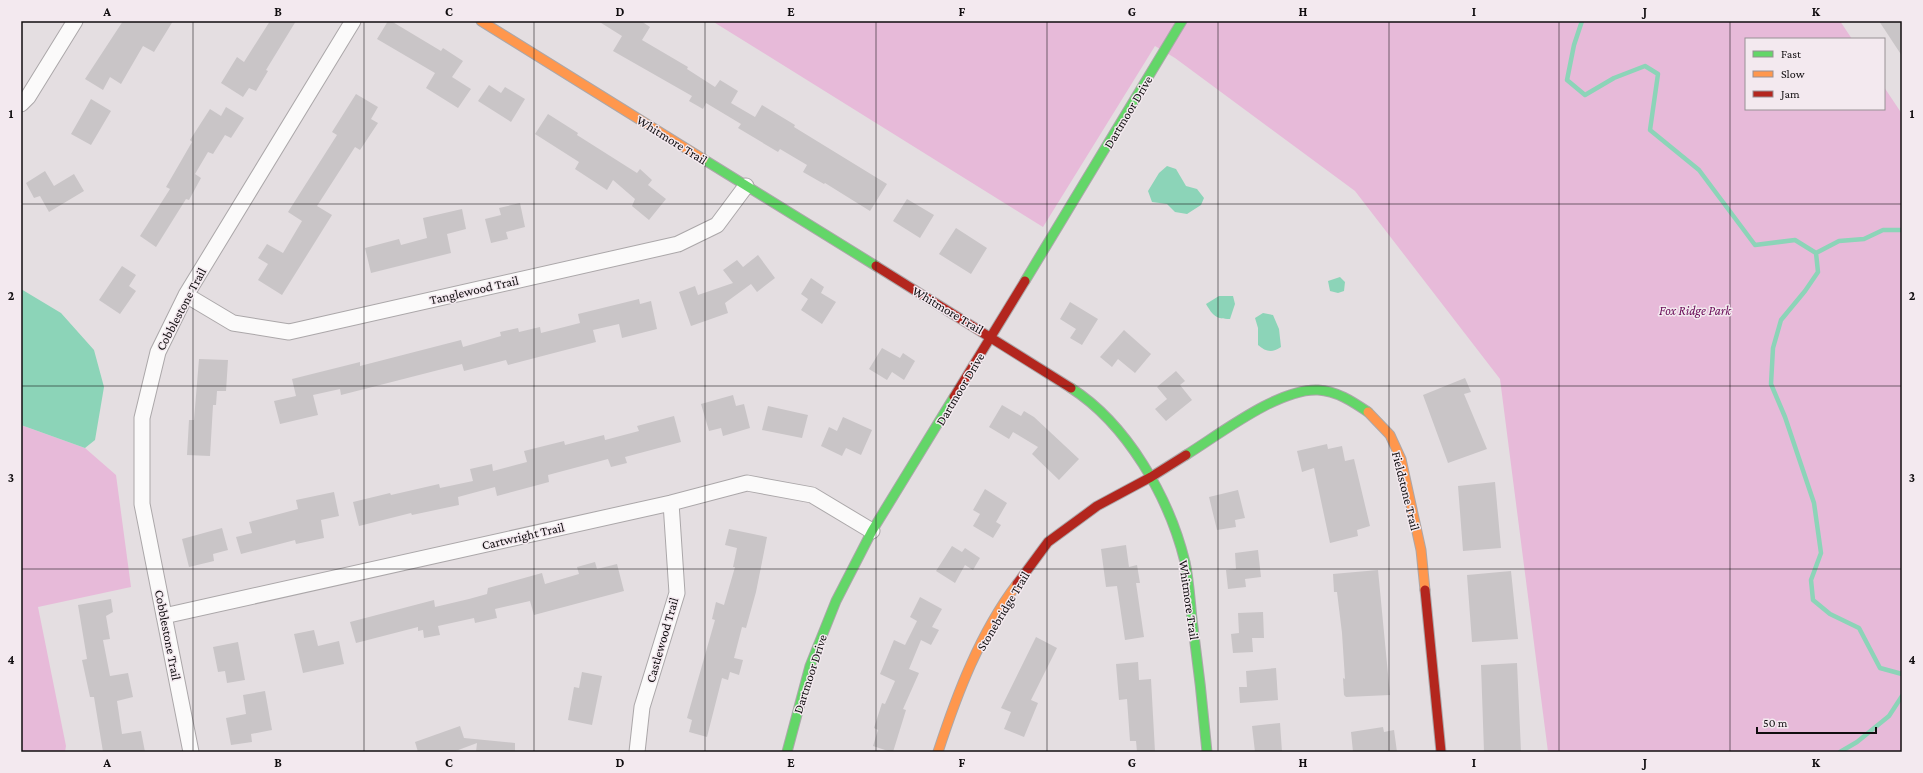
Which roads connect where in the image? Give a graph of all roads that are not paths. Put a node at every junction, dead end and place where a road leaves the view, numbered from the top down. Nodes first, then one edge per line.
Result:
1 (75, 21) edge
2 (354, 21) edge
3 (481, 21) edge
4 (1182, 21) edge
5 (21, 104) edge
6 (746, 186) junction
7 (186, 294) junction
8 (992, 337) junction
9 (1151, 477) junction
10 (671, 503) junction
11 (872, 531) junction
12 (164, 616) junction
13 (191, 752) edge
14 (637, 752) edge
15 (787, 752) edge
16 (938, 752) edge
17 (1207, 752) edge
18 (1441, 752) edge

1 - 5 street
2 - 7 street, Cobblestone Trail
3 - 6 street, Whitmore Trail
4 - 8 street, Dartmoor Drive
6 - 7 street, Tanglewood Trail
6 - 8 street, Whitmore Trail
7 - 12 street, Cobblestone Trail
8 - 9 street, Whitmore Trail
8 - 11 street, Dartmoor Drive
9 - 16 street, Stonebridge Trail
9 - 17 street, Whitmore Trail
9 - 18 street, Fieldstone Trail
10 - 11 street, Cartwright Trail
10 - 12 street, Cartwright Trail
10 - 14 street, Castlewood Trail
11 - 15 street, Dartmoor Drive
12 - 13 street, Cobblestone Trail

